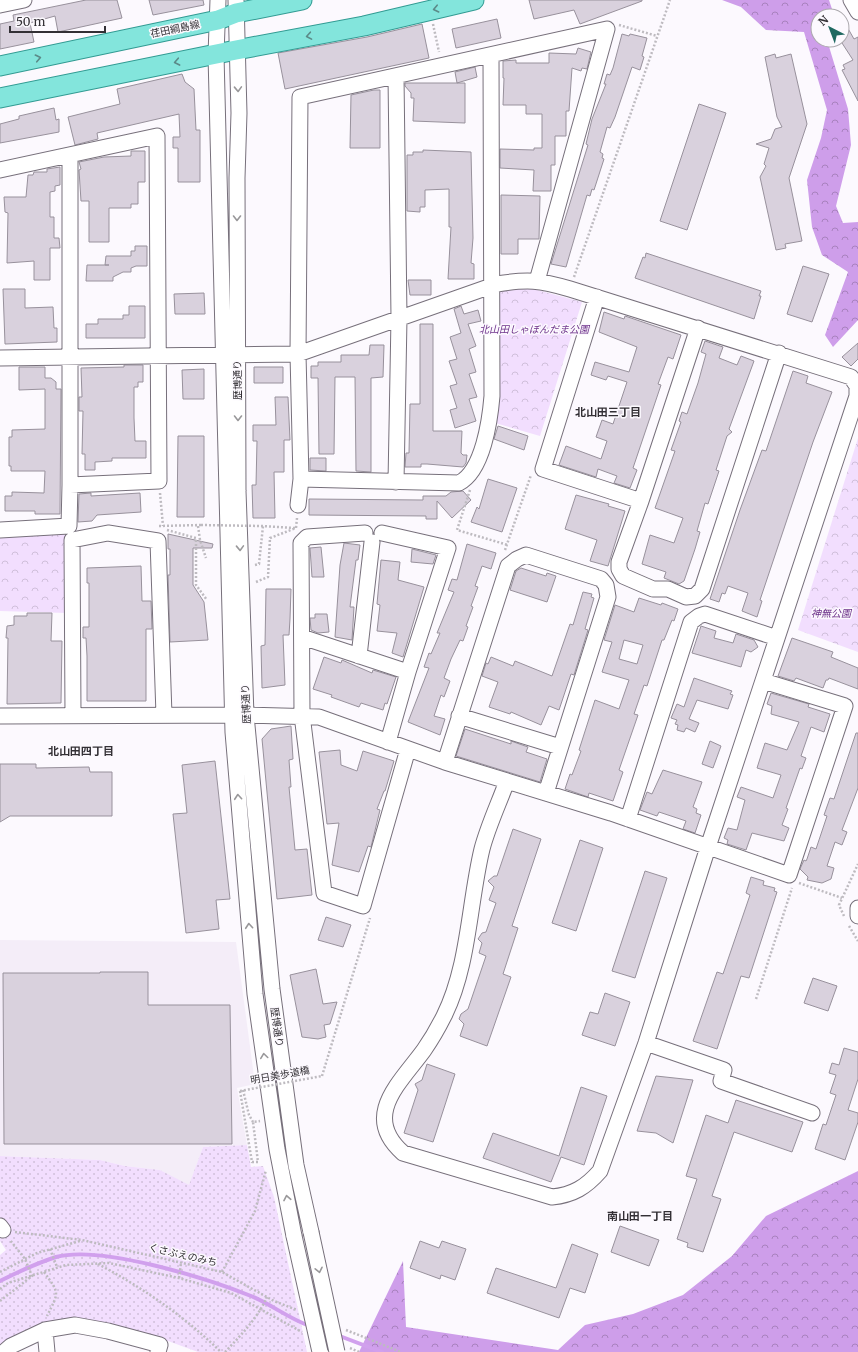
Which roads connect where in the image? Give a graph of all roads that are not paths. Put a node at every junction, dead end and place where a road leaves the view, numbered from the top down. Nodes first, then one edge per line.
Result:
1 (24, 0) edge
2 (218, 0) edge
3 (302, 0) edge
4 (474, 0) edge
5 (851, 0) edge
6 (0, 5) edge
7 (236, 6) edge
8 (858, 12) edge
9 (218, 20) junction
10 (236, 50) junction
11 (216, 55) junction
12 (491, 56) junction
13 (0, 66) edge
14 (396, 76) junction
15 (0, 98) edge
16 (70, 155) junction
17 (0, 170) edge
18 (537, 281) junction
19 (493, 285) junction
20 (597, 297) junction
21 (399, 318) junction
22 (698, 328) junction
23 (230, 353) junction
24 (779, 353) junction
25 (298, 354) junction
26 (70, 356) junction
27 (158, 356) junction
28 (0, 358) edge
29 (857, 383) edge
30 (301, 478) junction
31 (396, 482) junction
32 (70, 484) junction
33 (641, 501) junction
34 (298, 505) dead end
35 (0, 530) edge
36 (373, 536) junction
37 (302, 637) junction
38 (777, 638) junction
39 (359, 656) junction
40 (408, 672) junction
41 (762, 681) junction
42 (164, 715) junction
43 (239, 715) junction
44 (302, 715) junction
45 (0, 716) edge
46 (73, 716) junction
47 (459, 716) junction
48 (388, 742) junction
49 (560, 747) junction
50 (408, 749) junction
51 (445, 762) junction
52 (507, 781) junction
53 (546, 793) junction
54 (628, 819) junction
55 (708, 847) junction
56 (858, 908) edge
57 (858, 916) edge
58 (646, 1043) junction
59 (812, 1113) dead end
60 (45, 1330) junction
61 (340, 1349) edge
62 (4, 1352) edge
63 (47, 1352) edge
64 (158, 1352) edge
65 (320, 1352) edge

1 - 6 street
2 - 9 street, 歴博通り
3 - 7 main road, 荏田綱島線
4 -> 10 main road
5 - 8 street
7 - 9 main road, 荏田綱島線
7 - 10 street, 歴博通り
9 - 11 street, 歴博通り
13 -> 9 main road, 荏田綱島線
10 - 11 main road
10 -> 23 street, 歴博通り
11 -> 15 main road
11 - 23 street, 歴博通り
12 - 14 street
12 - 18 street
12 - 19 street
14 - 21 street
14 - 25 street
16 - 17 street
16 - 26 street
16 - 27 street
18 - 19 street
18 - 20 street
19 - 21 street
19 - 31 street
20 - 22 street
20 - 33 street
21 - 25 street
21 - 31 street
22 - 24 street
22 - 33 street
23 - 25 street
23 - 27 street
23 - 43 street, 歴博通り
24 - 29 street
24 - 33 street
25 - 30 street
26 - 27 street
26 - 28 street
26 - 32 street
27 - 32 street
29 - 38 street
30 - 31 street
30 - 34 street
32 - 35 street
36 - 37 street
36 - 39 street
36 - 40 street
37 - 39 street
37 - 44 street
38 - 41 street
38 - 54 street
39 - 40 street
40 - 48 street
41 - 55 street
41 - 55 street
42 - 43 street
42 - 46 street
42 - 46 street
43 - 44 street
43 -> 61 street, 歴博通り, bridge
65 -> 43 street, 歴博通り, bridge
44 - 48 street
44 - 50 street
45 - 46 street
47 - 49 street
47 - 49 street
47 - 51 street
48 - 50 street
49 - 53 street
50 - 51 street
51 - 52 street
52 - 53 street
52 - 58 street
53 - 54 street
54 - 55 street
55 - 58 street
56 - 57 street
58 - 59 street
60 - 62 street
60 - 63 street
60 - 64 street

